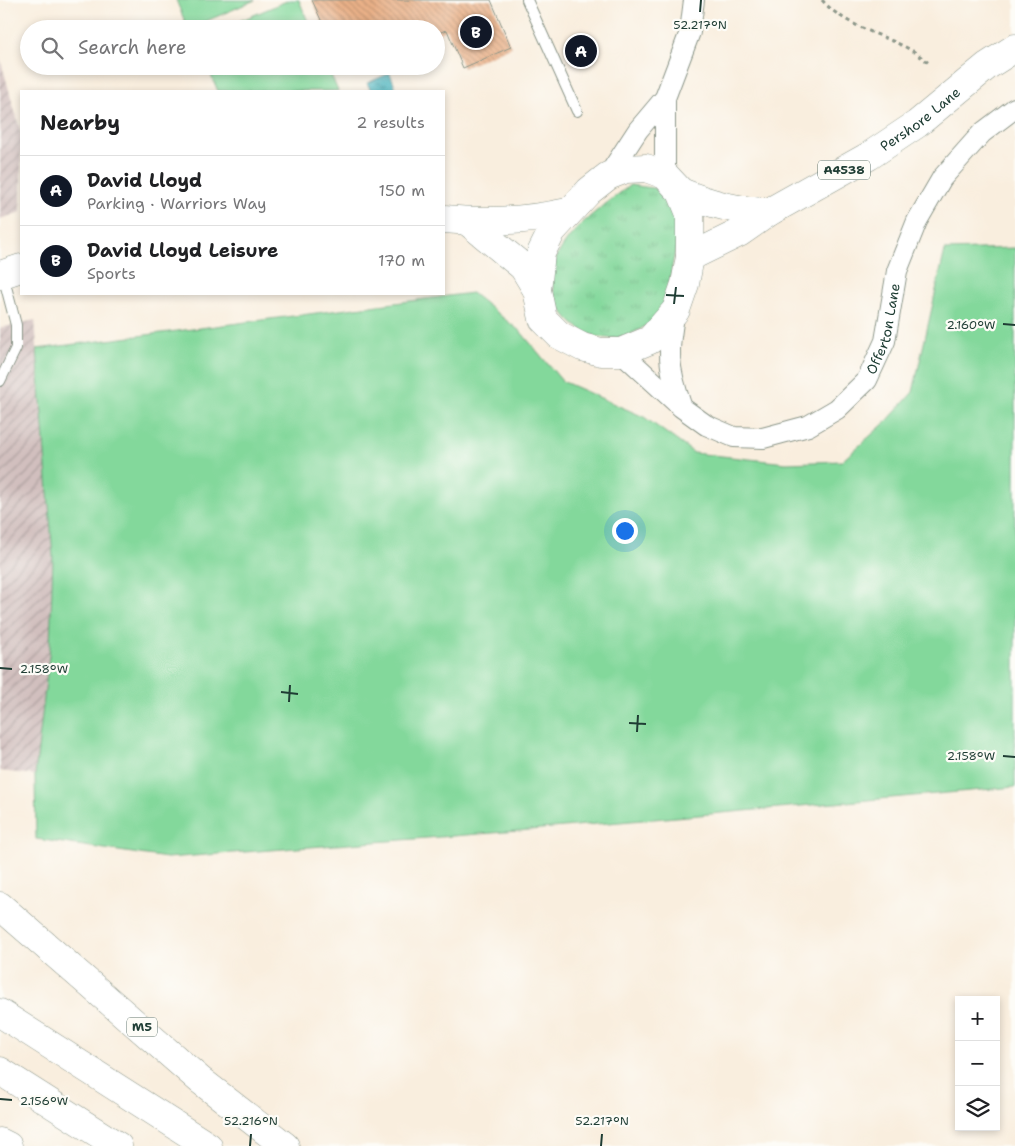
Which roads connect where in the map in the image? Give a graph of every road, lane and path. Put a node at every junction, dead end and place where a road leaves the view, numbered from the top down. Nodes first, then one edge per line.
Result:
1 (527, 0) edge
2 (694, 0) edge
3 (822, 0) edge
4 (1015, 48) edge
5 (931, 65) dead end
6 (665, 98) junction
7 (1015, 108) edge
8 (577, 111) dead end
9 (608, 176) junction
10 (673, 183) junction
11 (568, 212) junction
12 (769, 212) junction
13 (455, 220) edge
14 (690, 257) junction
15 (8, 272) edge
16 (537, 290) junction
17 (676, 310) junction
18 (621, 352) junction
19 (0, 380) edge
20 (681, 407) junction
21 (0, 906) edge
22 (0, 1013) edge
23 (0, 1071) edge
24 (0, 1142) edge
25 (8, 1146) edge
26 (118, 1146) edge
27 (208, 1146) edge
28 (285, 1146) edge

1 - 8 lane
2 - 6 street
3 - 5 path
4 - 12 main road, Pershore Lane / A4538
6 - 9 street
6 - 10 street
7 - 20 street, Offerton Lane
9 - 10 main road
9 - 11 main road
10 - 12 main road
10 - 14 main road
11 - 13 main road
11 - 16 main road
12 - 14 main road, Pershore Lane / A4538
13 - 16 main road
14 - 17 main road
15 - 19 lane
16 - 18 main road
17 - 18 main road
17 - 20 street
18 - 20 street, Offerton Lane
21 - 28 main road, M5
22 - 27 main road
23 - 26 main road
24 - 25 main road

